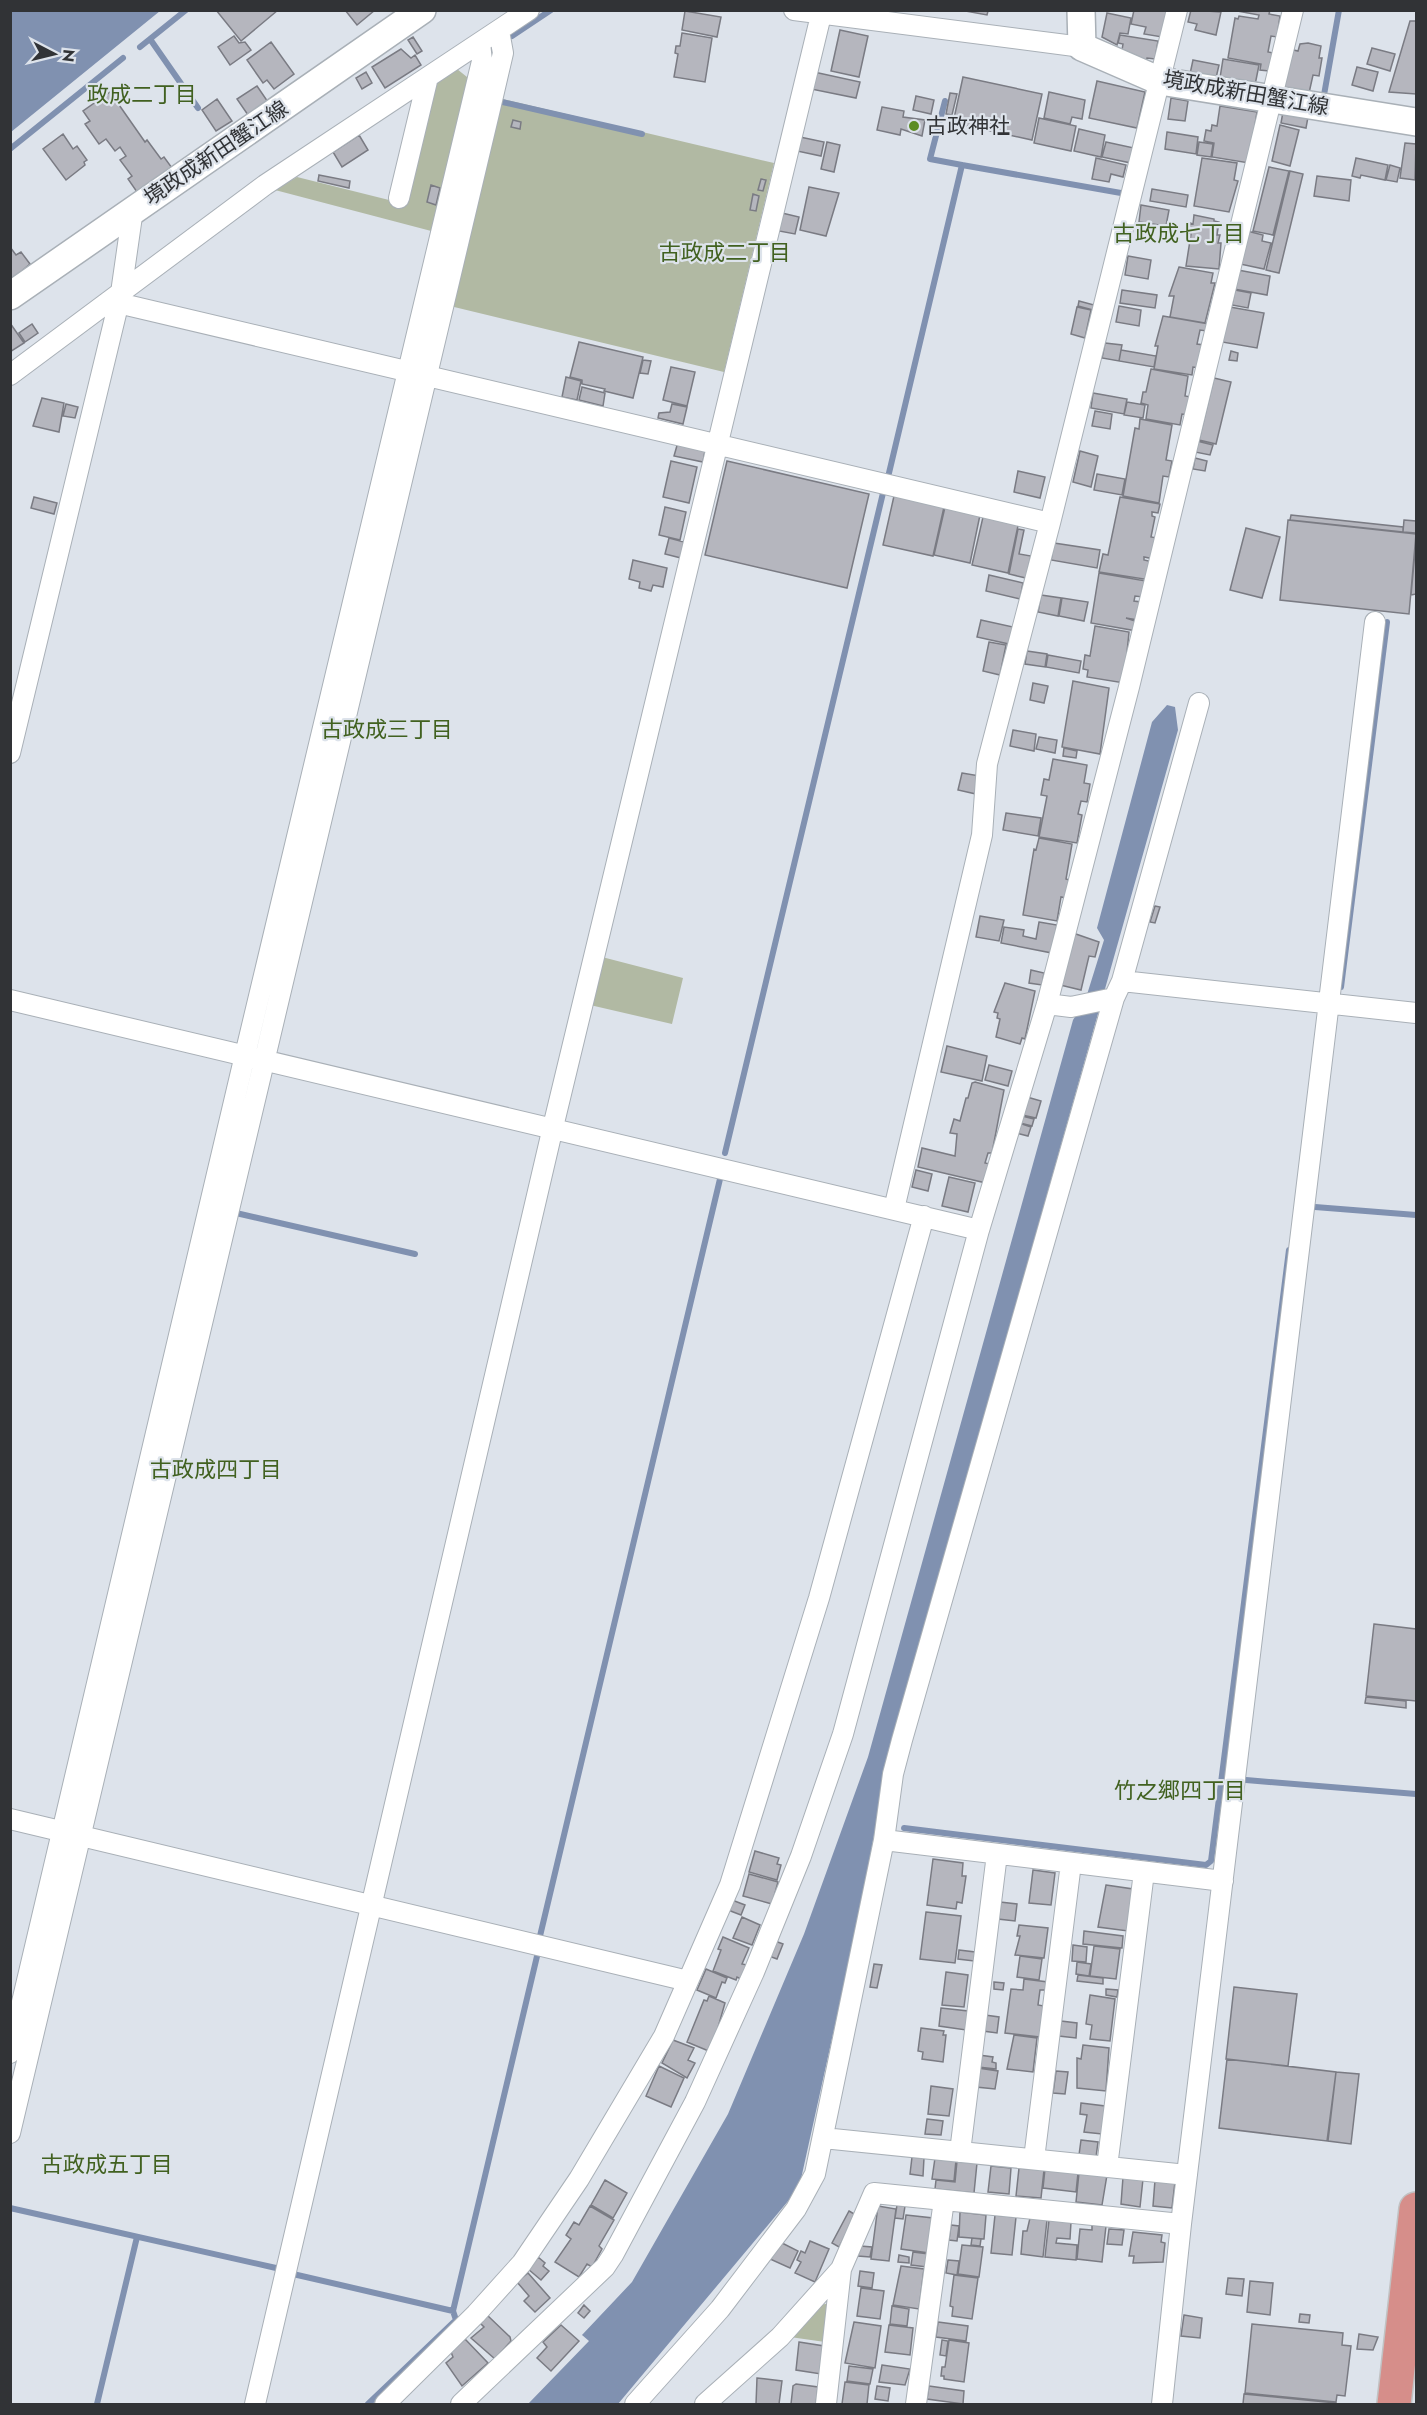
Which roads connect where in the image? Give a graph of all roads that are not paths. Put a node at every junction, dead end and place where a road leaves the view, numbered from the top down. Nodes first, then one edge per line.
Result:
1 (422, 10) edge
2 (529, 10) edge
3 (794, 10) edge
4 (1081, 10) edge
5 (1177, 10) edge
6 (1293, 10) edge
7 (821, 15) junction
8 (498, 31) junction
9 (480, 43) junction
10 (1083, 47) junction
11 (428, 77) junction
12 (1160, 81) junction
13 (1270, 99) junction
14 (1416, 122) edge
15 (399, 198) dead end
16 (133, 209) junction
17 (10, 296) edge
18 (119, 298) junction
19 (417, 373) junction
20 (10, 375) edge
21 (720, 443) junction
22 (1050, 524) junction
23 (1375, 622) dead end
24 (1199, 703) dead end
25 (10, 753) edge
26 (1114, 993) junction
27 (10, 1000) edge
28 (1329, 1002) junction
29 (1047, 1004) junction
30 (1416, 1013) edge
31 (245, 1055) junction
32 (266, 1060) junction
33 (553, 1128) junction
34 (894, 1209) junction
35 (924, 1216) junction
36 (979, 1230) junction
37 (10, 1819) edge
38 (61, 1831) junction
39 (81, 1835) junction
40 (884, 1840) junction
41 (997, 1854) junction
42 (1071, 1863) junction
43 (1144, 1872) junction
44 (1223, 1881) junction
45 (372, 1905) junction
46 (688, 1981) junction
47 (10, 2053) edge
48 (10, 2133) edge
49 (823, 2138) junction
50 (960, 2152) junction
51 (1034, 2159) junction
52 (1107, 2167) junction
53 (1187, 2175) junction
54 (944, 2200) junction
55 (1416, 2209) edge
56 (1181, 2224) junction
57 (842, 2269) junction
58 (255, 2404) edge
59 (385, 2404) edge
60 (461, 2404) edge
61 (635, 2404) edge
62 (705, 2404) edge
63 (826, 2404) edge
64 (916, 2404) edge
65 (1162, 2404) edge
66 (1394, 2404) edge

1 - 16 main road, 境政成新田蟹江線
2 - 8 street
3 - 7 street
4 - 10 main road
5 - 12 street
6 - 13 street
7 - 10 street
7 - 21 street
8 - 9 street
8 - 19 street
9 - 11 street
9 - 19 street
10 - 12 main road, 境政成新田蟹江線
11 - 15 street
11 - 18 street
12 - 13 main road, 境政成新田蟹江線
12 - 22 street
13 - 14 main road, 境政成新田蟹江線
13 - 29 street
16 - 17 main road, 境政成新田蟹江線
16 - 18 street
18 - 19 street
18 - 20 street
18 - 25 street
19 - 21 street
19 - 31 street
19 - 32 street
21 - 22 street
21 - 33 street
22 - 34 street
23 - 28 street
24 - 26 street
26 - 28 street
26 - 29 street
26 - 40 street
27 - 31 street
28 - 30 street
28 - 44 street
29 - 36 street
31 - 32 street
31 - 38 street
32 - 33 street
32 - 39 street
33 - 34 street
33 - 45 street
34 - 35 street
35 - 36 street
35 - 46 street
36 - 60 street
37 - 38 street
38 - 39 street
38 - 47 street
39 - 45 street
39 - 48 street
40 - 41 street
40 - 49 street
41 - 42 street
41 - 50 street
42 - 43 street
42 - 51 street
43 - 44 street
43 - 52 street
44 - 53 street
45 - 46 street
45 - 58 street
46 - 59 street
49 - 50 street
49 - 61 street
50 - 51 street
51 - 52 street
52 - 53 street
53 - 56 street
54 - 56 street
54 - 57 street
54 - 64 street
55 - 66 highway
56 - 65 street
57 - 62 street
57 - 63 street

